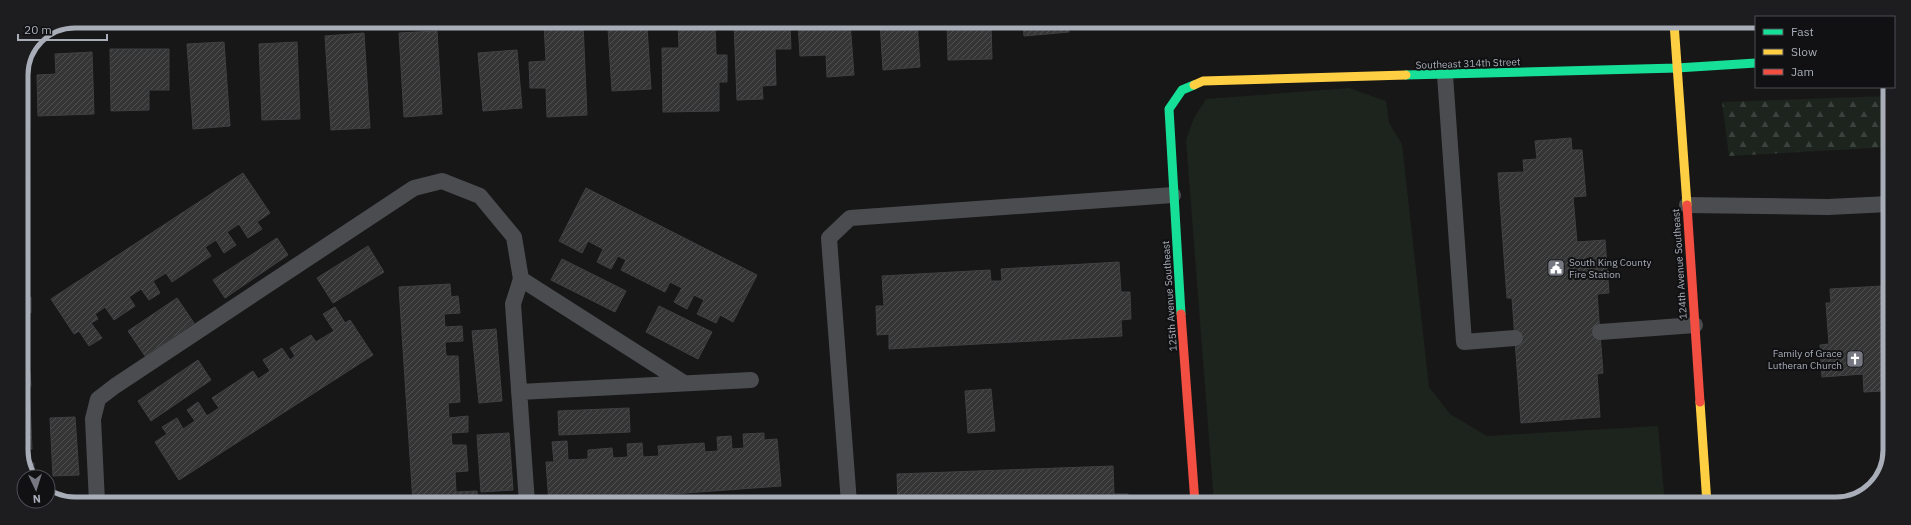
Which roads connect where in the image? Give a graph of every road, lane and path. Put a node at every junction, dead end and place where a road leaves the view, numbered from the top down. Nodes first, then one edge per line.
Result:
1 (1674, 28) edge
2 (1755, 63) edge
3 (1677, 68) junction
4 (1444, 75) junction
5 (1182, 90) joint
6 (1173, 195) junction
7 (1883, 204) edge
8 (1686, 205) junction
9 (521, 279) junction
10 (1695, 325) junction
11 (1600, 332) dead end
12 (1515, 338) dead end
13 (751, 380) dead end
14 (684, 383) junction
15 (519, 392) junction
16 (97, 497) edge
17 (527, 497) edge
18 (849, 497) edge
19 (1195, 497) edge
20 (1707, 497) edge

1 - 3 street, 124th Avenue Southeast
2 - 3 street, Southeast 314th Street
3 - 4 street, Southeast 314th Street
3 - 8 street, 124th Avenue Southeast
4 - 5 street, Southeast 314th Street
4 - 12 lane
5 - 6 street, 125th Avenue Southeast
6 - 18 lane
6 - 19 street, 125th Avenue Southeast
7 - 8 lane
8 - 10 street, 124th Avenue Southeast
9 - 14 lane
9 - 15 lane
9 - 16 lane
10 - 11 lane
10 - 20 street, 124th Avenue Southeast
13 - 14 lane
14 - 15 lane
15 - 17 lane

